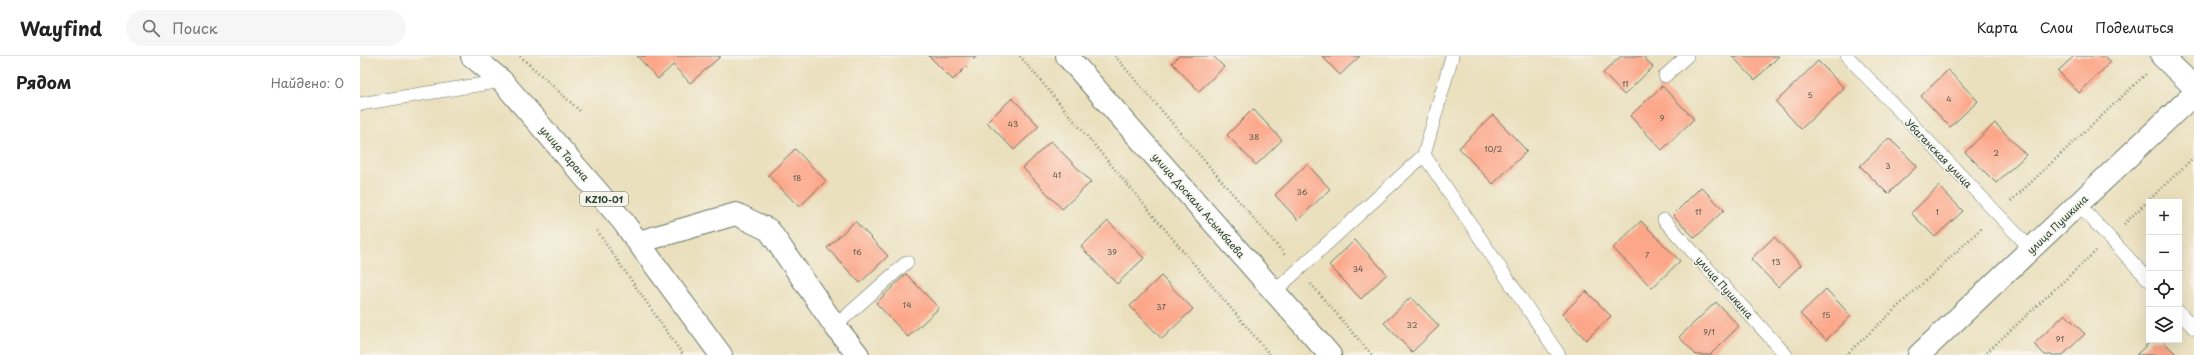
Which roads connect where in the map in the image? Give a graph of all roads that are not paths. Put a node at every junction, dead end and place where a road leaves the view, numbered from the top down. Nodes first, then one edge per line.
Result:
1 (472, 56) edge
2 (1067, 56) edge
3 (1452, 56) edge
4 (1687, 56) edge
5 (1847, 56) edge
6 (2162, 56) edge
7 (1665, 76) dead end
8 (502, 81) junction
9 (2194, 87) edge
10 (2194, 94) edge
11 (360, 104) edge
12 (1424, 155) junction
13 (2078, 204) junction
14 (1664, 220) dead end
15 (639, 242) junction
16 (2031, 249) junction
17 (907, 262) dead end
18 (2146, 277) edge
19 (1274, 292) junction
20 (2182, 315) edge
21 (835, 326) junction
22 (2194, 328) edge
23 (721, 355) edge
24 (858, 355) edge
25 (1330, 355) edge
26 (1559, 355) edge
27 (1786, 355) edge
28 (1919, 355) edge

1 - 8 street, улица Тарана / KZ10-01
2 - 19 street, улица Доскали Асымбаева
3 - 12 lane
4 - 7 lane
5 - 16 lane, Убаганская улица
6 - 9 street
8 - 11 lane
8 - 15 street, улица Тарана / KZ10-01
10 - 13 street, улица Пушкина
12 - 19 lane
12 - 26 lane
13 - 16 street, улица Пушкина
13 - 18 lane
14 - 27 lane, улица Пушкина
15 - 21 street
15 - 23 street, улица Тарана / KZ10-01
16 - 28 street, улица Пушкина
17 - 21 lane
19 - 25 street, улица Доскали Асымбаева
20 - 22 lane
21 - 24 street

